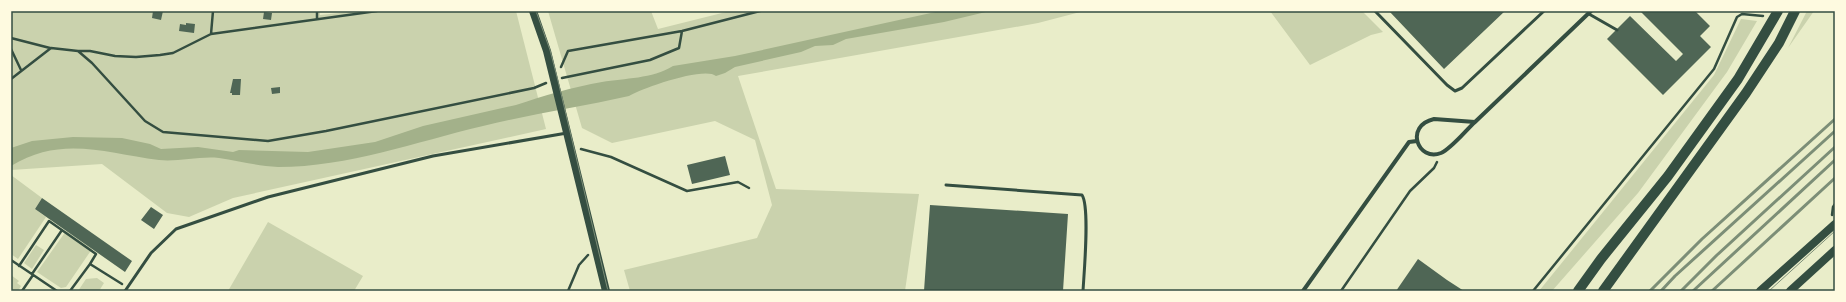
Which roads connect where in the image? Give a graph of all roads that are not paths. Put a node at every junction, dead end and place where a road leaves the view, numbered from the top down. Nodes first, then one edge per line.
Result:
1 (534, 11) edge
2 (1375, 11) edge
3 (1544, 11) edge
4 (1795, 11) edge
5 (1590, 12) edge
6 (1777, 14) edge
7 (1617, 30) dead end
8 (1475, 122) junction
9 (568, 133) junction
10 (1417, 141) junction
11 (946, 185) dead end
12 (1835, 224) edge
13 (1835, 250) edge
14 (604, 289) edge
15 (126, 291) edge
16 (1083, 291) edge
17 (1303, 291) edge
18 (1578, 291) edge
19 (1603, 291) edge
20 (1760, 291) edge
21 (1790, 291) edge

1 - 9 main road
2 - 3 lane
4 - 19 main road
5 - 7 lane
5 - 8 street
6 - 18 main road
8 - 10 street
8 - 10 street
9 - 14 main road
9 - 15 lane
10 - 17 street
11 - 16 lane
12 - 20 main road
13 - 21 main road

